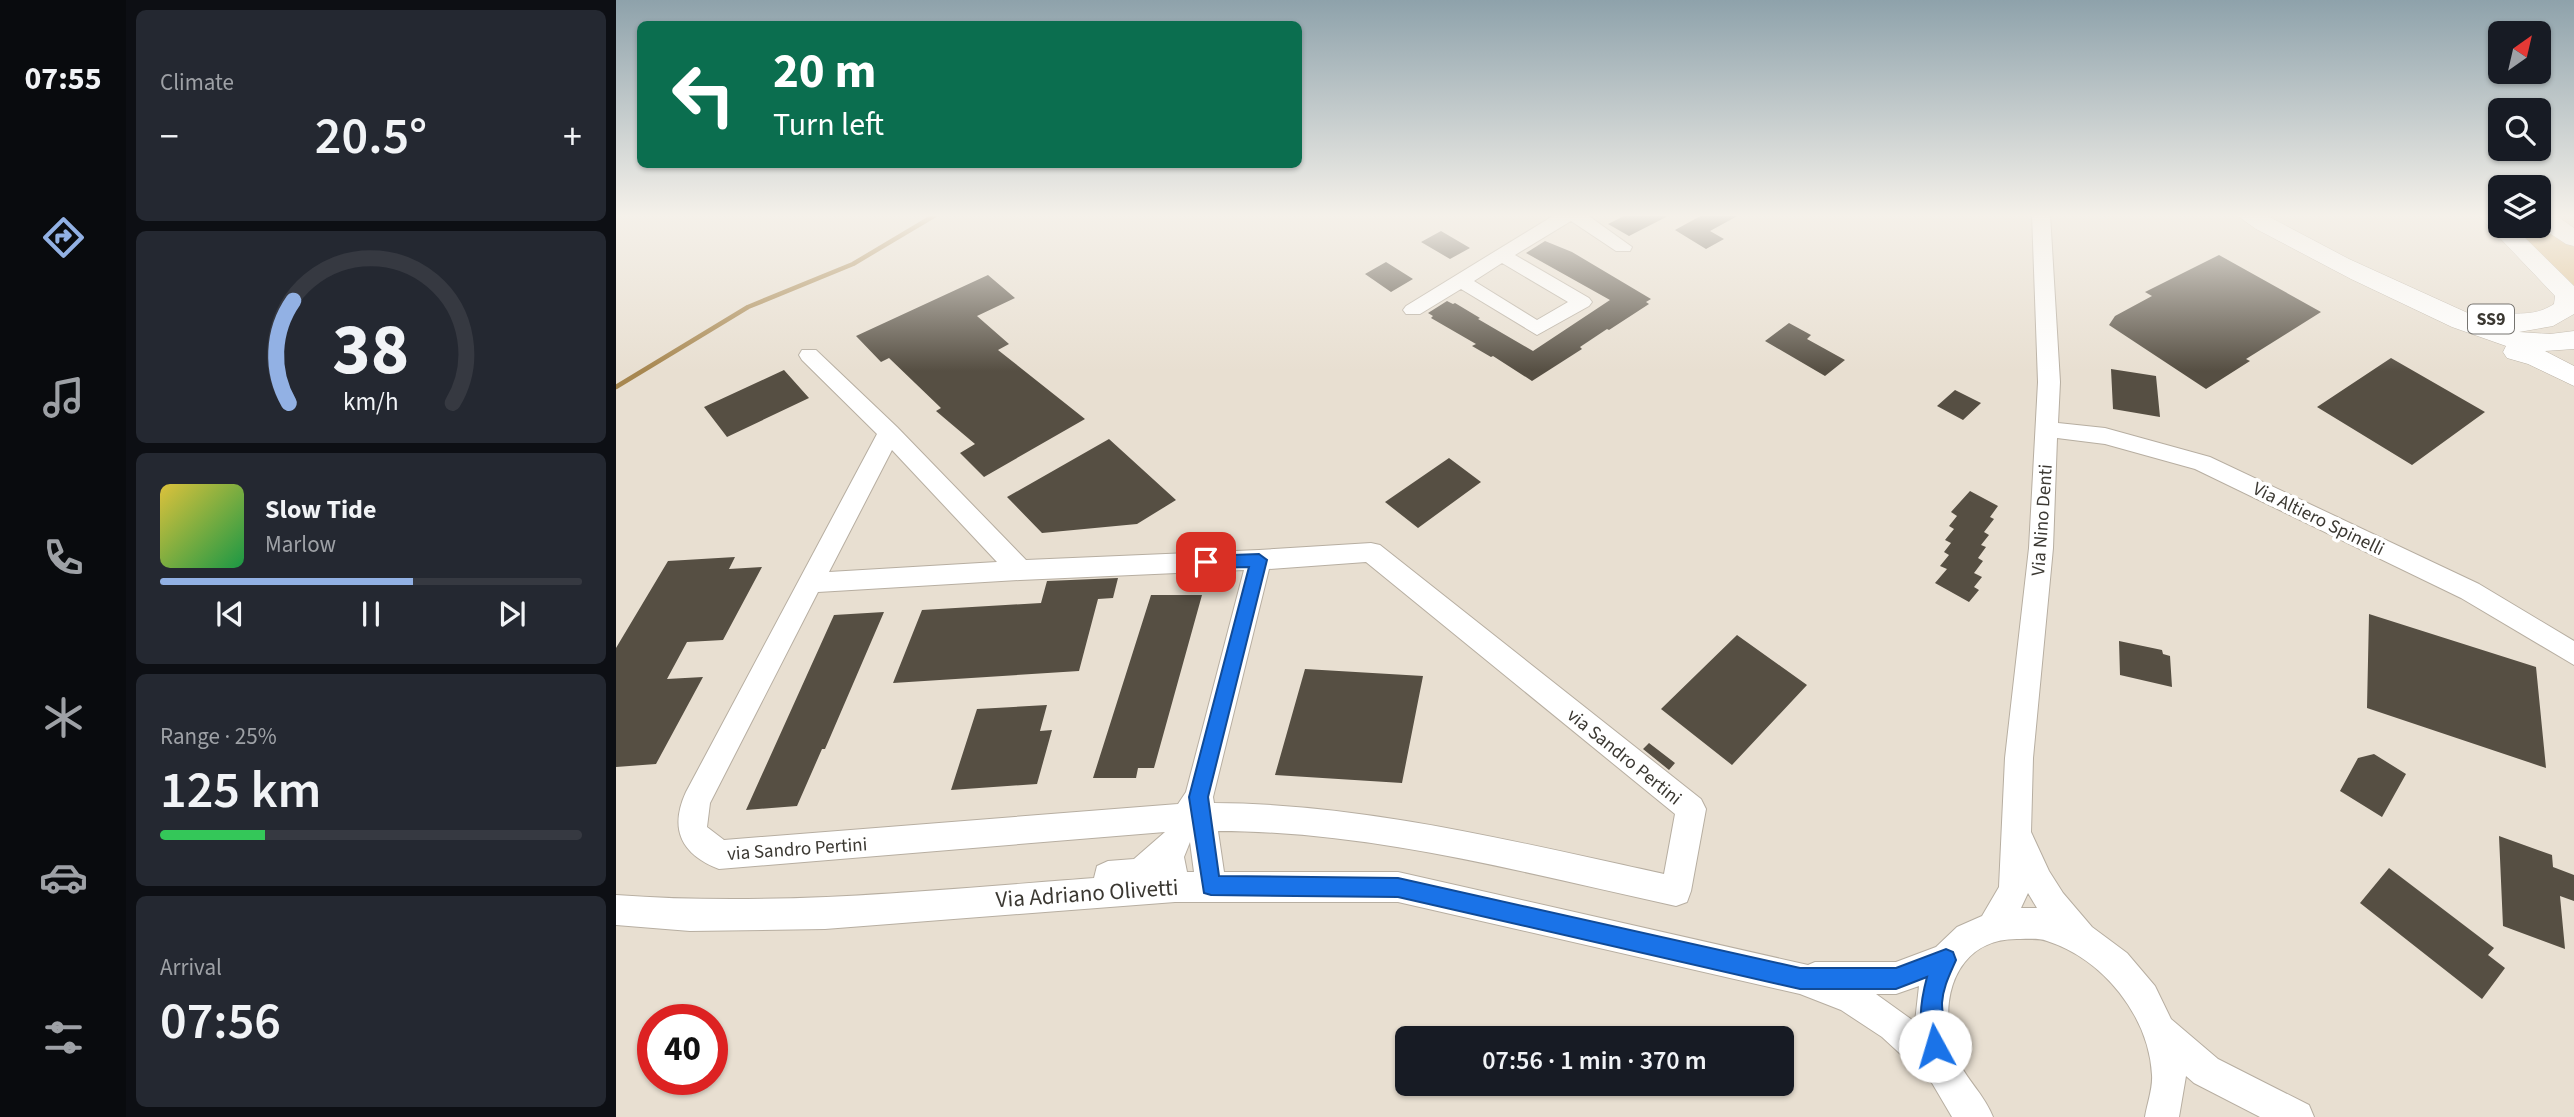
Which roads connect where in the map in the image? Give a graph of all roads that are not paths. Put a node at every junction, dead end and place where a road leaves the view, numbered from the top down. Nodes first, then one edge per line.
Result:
1 (1486, 266) edge
2 (1520, 266) edge
3 (2044, 266) edge
4 (2344, 266) edge
5 (2539, 266) edge
6 (2362, 276) junction
7 (1461, 281) junction
8 (2400, 292) junction
9 (2571, 298) edge
10 (1413, 310) dead end
11 (2574, 340) edge
12 (809, 355) dead end
13 (2574, 377) edge
14 (2047, 429) junction
15 (889, 433) junction
16 (1259, 560) junction
17 (1020, 570) junction
18 (810, 583) junction
19 (2574, 654) edge
20 (1196, 810) junction
21 (2017, 825) junction
22 (1171, 847) junction
23 (1211, 886) junction
24 (1175, 887) junction
25 (1029, 897) junction
26 (616, 910) edge
27 (1994, 926) junction
28 (2083, 940) junction
29 (1946, 960) junction
30 (1800, 978) junction
31 (2162, 1032) junction
32 (1951, 1092) edge
33 (1976, 1117) edge
34 (2162, 1117) edge
35 (2297, 1117) edge

1 - 7 street
2 - 7 street
3 - 14 street, Via Nino Denti
4 - 6 main road, SS9
5 - 9 main road, SS9
6 - 8 main road, SS9
6 - 13 main road, SS9
7 - 10 street
8 - 9 main road, SS9
8 - 11 main road, SS9
12 - 15 street
14 - 19 street, Via Altiero Spinelli
14 - 21 street, Via Nino Denti
15 - 17 street
15 - 18 street, via Sandro Pertini
16 - 17 street, via Sandro Pertini
16 - 20 street
16 - 20 street, via Sandro Pertini
17 - 18 street, via Sandro Pertini
18 - 20 street, via Sandro Pertini
20 - 22 street
20 - 23 street
21 - 27 street, Via Nino Denti
21 - 28 street, Via Nino Denti
22 - 24 street
22 - 25 street
23 - 24 street, Via Adriano Olivetti
23 - 30 street, Via Adriano Olivetti
24 - 25 street, Via Adriano Olivetti
25 - 26 street, Via Adriano Olivetti
27 - 28 street
27 - 29 street
28 - 31 street
29 - 30 street
29 - 32 street
30 - 32 street
31 - 34 street
31 - 35 street
32 - 33 street

